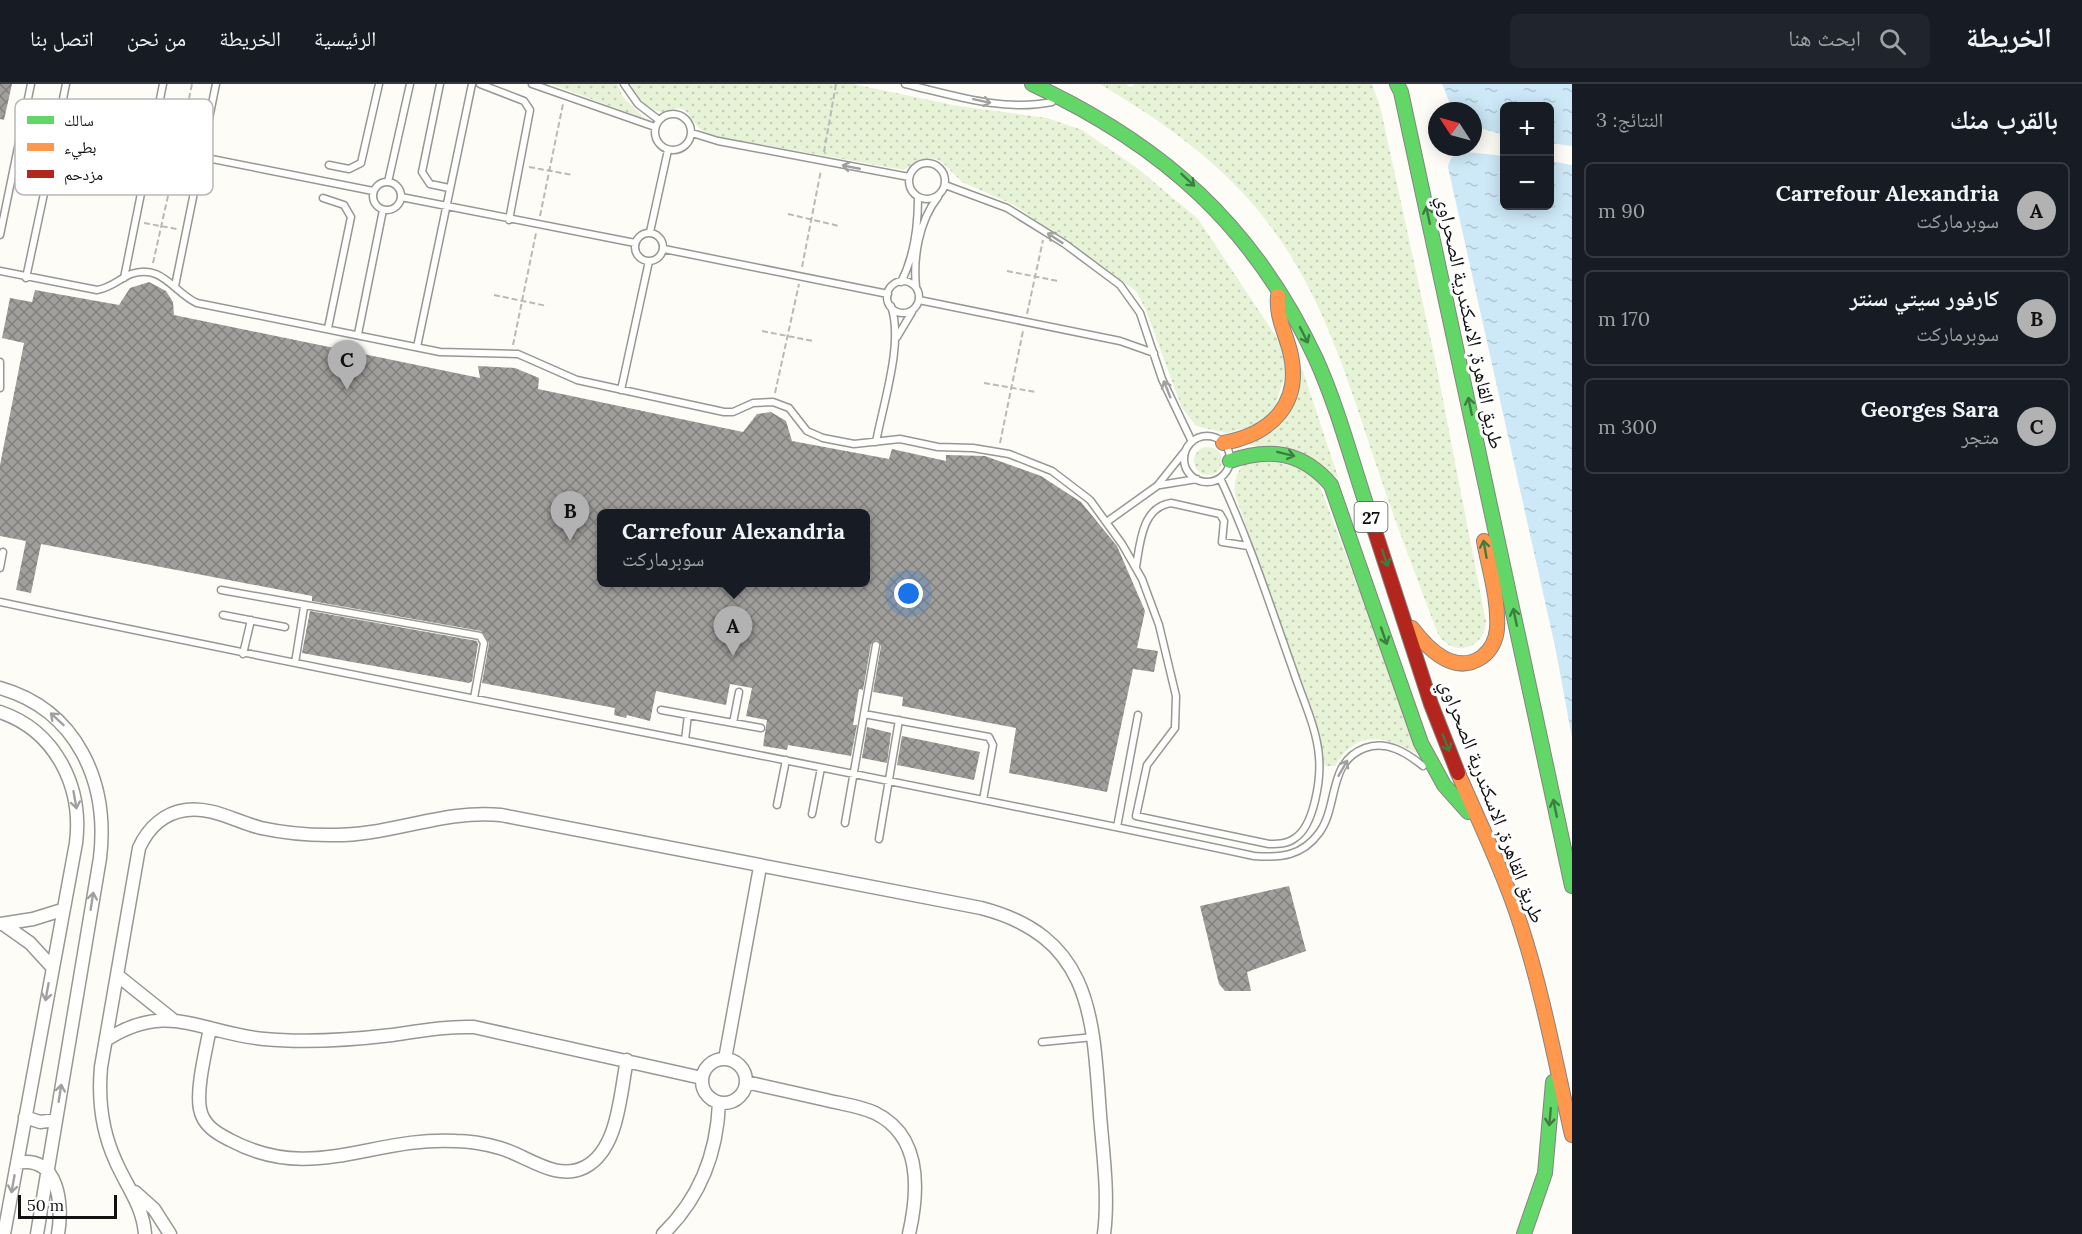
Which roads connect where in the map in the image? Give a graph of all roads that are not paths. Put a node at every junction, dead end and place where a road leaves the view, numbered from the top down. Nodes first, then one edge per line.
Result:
1 (31, 84) edge
2 (66, 84) edge
3 (163, 84) edge
4 (216, 84) edge
5 (379, 84) edge
6 (410, 84) edge
7 (440, 84) edge
8 (472, 84) edge
9 (480, 84) edge
10 (532, 84) edge
11 (624, 84) edge
12 (905, 84) edge
13 (1032, 84) edge
14 (1397, 84) edge
15 (1065, 97) junction
16 (28, 99) edge
17 (65, 99) edge
18 (160, 99) edge
19 (213, 99) edge
20 (657, 124) junction
21 (692, 133) junction
22 (668, 150) junction
23 (213, 158) edge
24 (15, 163) edge
25 (329, 165) dead end
26 (909, 177) junction
27 (388, 182) junction
28 (945, 185) junction
29 (449, 188) junction
30 (374, 192) junction
31 (44, 195) edge
32 (140, 195) edge
33 (193, 195) edge
34 (938, 196) junction
35 (401, 197) junction
36 (322, 198) dead end
37 (918, 198) junction
38 (446, 205) junction
39 (383, 210) junction
40 (509, 220) junction
41 (650, 232) junction
42 (0, 235) edge
43 (635, 243) junction
44 (664, 249) junction
45 (649, 261) junction
46 (0, 271) edge
47 (26, 278) junction
48 (124, 278) junction
49 (901, 282) junction
50 (175, 286) junction
51 (916, 287) junction
52 (1279, 292) junction
53 (888, 294) junction
54 (919, 300) junction
55 (891, 306) junction
56 (913, 310) junction
57 (328, 328) junction
58 (358, 334) junction
59 (895, 340) junction
60 (417, 347) junction
61 (1154, 353) junction
62 (0, 362) edge
63 (0, 388) edge
64 (621, 390) junction
65 (876, 442) junction
66 (1192, 442) junction
67 (1223, 443) junction
68 (1187, 448) junction
69 (1230, 461) junction
70 (1482, 463) junction
71 (1220, 478) junction
72 (1197, 479) junction
73 (1157, 486) junction
74 (1108, 521) junction
75 (1248, 546) junction
76 (3, 552) dead end
77 (1136, 567) junction
78 (0, 568) edge
79 (220, 590) dead end
80 (0, 602) edge
81 (304, 607) junction
82 (223, 615) dead end
83 (251, 620) junction
84 (1407, 622) junction
85 (285, 627) dead end
86 (876, 645) dead end
87 (243, 654) junction
88 (295, 663) junction
89 (0, 688) edge
90 (739, 692) dead end
91 (474, 698) junction
92 (661, 710) dead end
93 (0, 712) edge
94 (864, 714) junction
95 (688, 715) junction
96 (1138, 715) dead end
97 (899, 720) junction
98 (733, 723) junction
99 (761, 729) dead end
100 (685, 740) junction
101 (786, 760) junction
102 (821, 768) junction
103 (854, 774) junction
104 (889, 781) junction
105 (1444, 785) junction
106 (983, 800) junction
107 (777, 805) dead end
108 (812, 814) dead end
109 (1136, 816) junction
110 (845, 823) dead end
111 (1481, 823) junction
112 (1118, 827) junction
113 (1136, 831) junction
114 (879, 839) dead end
115 (760, 867) junction
116 (1572, 886) edge
117 (62, 910) junction
118 (2, 924) edge
119 (52, 967) junction
120 (117, 975) junction
121 (172, 1019) junction
122 (210, 1028) junction
123 (1094, 1037) junction
124 (106, 1040) junction
125 (1042, 1042) dead end
126 (725, 1059) junction
127 (1555, 1059) junction
128 (627, 1060) junction
129 (702, 1078) junction
130 (746, 1082) junction
131 (719, 1103) junction
132 (25, 1117) junction
133 (56, 1120) junction
134 (1572, 1135) edge
135 (17, 1163) junction
136 (47, 1171) junction
137 (131, 1190) junction
138 (4, 1234) edge
139 (37, 1234) edge
140 (58, 1234) edge
141 (146, 1234) edge
142 (170, 1234) edge
143 (663, 1234) edge
144 (909, 1234) edge
145 (1104, 1234) edge
146 (1524, 1234) edge

1 - 16 lane
2 - 17 lane
3 - 18 lane
4 - 19 lane
5 - 25 lane
6 - 27 lane
7 - 29 lane
8 - 29 lane
9 - 40 lane
10 - 20 lane
11 - 20 lane
12 -> 15 lane
13 - 15 highway, طريق القاهرة, الاسكندرية الصحراوي / 27
70 -> 14 highway, طريق القاهرة, الاسكندرية الصحراوي / 27
15 -> 52 highway, طريق القاهرة, الاسكندرية الصحراوي / 27
20 - 21 lane
20 - 22 lane
21 - 22 lane
26 -> 21 lane
22 - 41 lane
23 - 30 lane
24 - 42 lane
26 - 28 lane
26 - 37 lane
27 - 30 lane
27 - 35 lane
28 - 34 lane
61 -> 28 lane
29 - 38 lane
30 - 39 lane
31 - 47 lane
32 - 48 lane
33 - 50 lane
34 - 37 lane
34 - 51 lane
35 - 38 lane
35 - 39 lane
36 - 57 lane
37 - 49 lane
38 - 40 lane
38 - 60 lane
39 - 58 lane
40 - 43 lane
41 - 43 lane
41 - 44 lane
43 - 45 lane
44 - 45 lane
44 - 53 lane
45 - 64 lane
46 - 47 lane
47 - 48 lane
48 - 50 lane
49 - 51 lane
49 - 53 lane
50 - 57 lane
51 - 54 lane
52 - 67 highway
52 -> 84 highway, طريق القاهرة, الاسكندرية الصحراوي / 27
53 - 55 lane
54 - 56 lane
54 - 61 lane
55 - 56 lane
55 - 59 lane
56 - 59 lane
57 - 58 lane
58 - 60 lane
59 - 65 lane
60 - 64 lane
66 -> 61 lane
62 - 63 lane
64 - 65 lane
65 - 74 lane
66 - 67 lane
66 - 68 lane
67 - 69 lane
68 - 72 lane
68 - 73 lane
69 - 71 lane
69 -> 105 highway
84 -> 70 highway, 27
116 -> 70 highway, طريق القاهرة, الاسكندرية الصحراوي / 27
71 - 72 lane
71 - 75 lane
72 - 73 lane
73 - 74 lane
74 - 77 lane
75 - 77 lane
75 - 109 lane
76 - 78 lane
77 - 109 lane
79 - 81 lane
80 - 87 lane
81 - 88 lane
81 - 91 lane
82 - 83 lane
83 - 85 lane
83 - 87 lane
84 -> 111 highway, طريق القاهرة, الاسكندرية الصحراوي / 27
86 - 94 lane
87 - 88 lane
88 - 91 lane
133 -> 89 street
90 - 98 lane
91 - 100 lane
92 - 95 lane
93 -> 117 street
94 - 97 lane
94 - 103 lane
95 - 98 lane
95 - 100 lane
96 - 112 lane
97 - 104 lane
97 - 106 lane
98 - 99 lane
100 - 101 lane
101 - 102 lane
101 - 107 lane
102 - 103 lane
102 - 108 lane
103 - 104 lane
103 - 110 lane
104 - 106 lane
104 - 114 lane
105 - 111 highway
113 -> 105 lane
106 - 112 lane
109 - 113 lane
111 - 127 highway, طريق القاهرة, الاسكندرية الصحراوي / 27
112 - 113 lane
115 - 120 street
115 - 123 street
115 - 126 street
117 - 118 street
117 - 119 street
118 - 119 street
119 -> 132 street
120 - 121 street
120 - 124 street
121 - 122 street
121 - 124 street
122 - 128 street
122 - 128 street
123 - 125 lane
123 - 145 street
124 - 137 street
126 - 129 street
126 - 130 street
127 - 134 highway, طريق القاهرة, الاسكندرية الصحراوي / 27
127 -> 146 highway
128 - 129 street
129 - 131 street
130 - 131 street
130 - 144 street
131 - 143 street
132 - 133 street
132 - 135 street
133 - 136 street
135 - 136 street
135 -> 138 street
136 - 139 street
136 - 140 street
137 - 141 street
137 - 142 street

